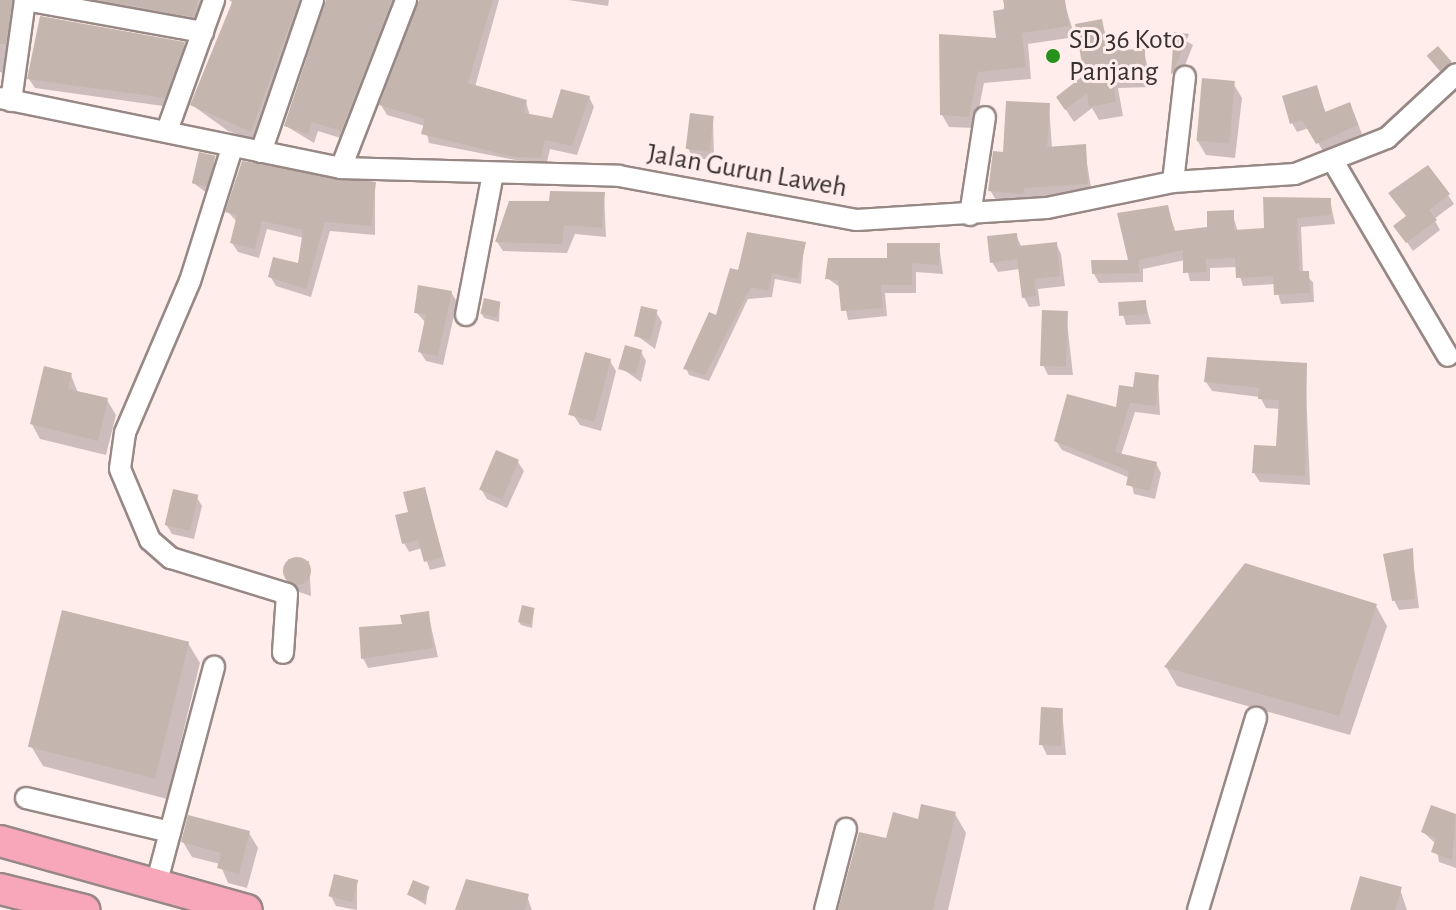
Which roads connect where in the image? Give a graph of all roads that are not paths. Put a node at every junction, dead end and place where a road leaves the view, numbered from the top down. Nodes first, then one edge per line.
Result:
1 (25, 0) edge
2 (214, 0) edge
3 (313, 0) edge
4 (406, 0) edge
5 (203, 32) junction
6 (1456, 74) edge
7 (1185, 77) dead end
8 (5, 99) edge
9 (985, 117) dead end
10 (168, 128) junction
11 (232, 148) junction
12 (261, 152) junction
13 (1333, 161) junction
14 (341, 168) junction
15 (493, 174) junction
16 (1173, 182) junction
17 (970, 215) junction
18 (466, 315) dead end
19 (1448, 356) dead end
20 (283, 653) dead end
21 (214, 667) dead end
22 (1256, 718) dead end
23 (26, 798) dead end
24 (846, 829) dead end
25 (170, 832) junction
26 (0, 841) edge
27 (156, 885) junction
28 (0, 889) edge
29 (69, 908) edge
30 (247, 910) edge
31 (825, 910) edge
32 (1198, 910) edge

1 - 5 street
1 - 8 street
2 - 5 street
3 - 12 street
4 - 14 street
5 - 10 street
6 - 13 street, Jalan Gurun Laweh
7 - 16 street
8 - 10 street, Jalan Gurun Laweh
9 - 17 street
10 - 11 street, Jalan Gurun Laweh
11 - 12 street, Jalan Gurun Laweh
11 - 20 street
12 - 14 street, Jalan Gurun Laweh
13 - 16 street, Jalan Gurun Laweh
13 - 19 street
14 - 15 street, Jalan Gurun Laweh
15 - 17 street, Jalan Gurun Laweh
15 - 18 street
16 - 17 street, Jalan Gurun Laweh
21 - 25 street
22 - 32 street
23 - 25 street
24 - 31 street
25 - 27 street
26 - 27 highway
27 - 30 highway
28 - 29 highway

